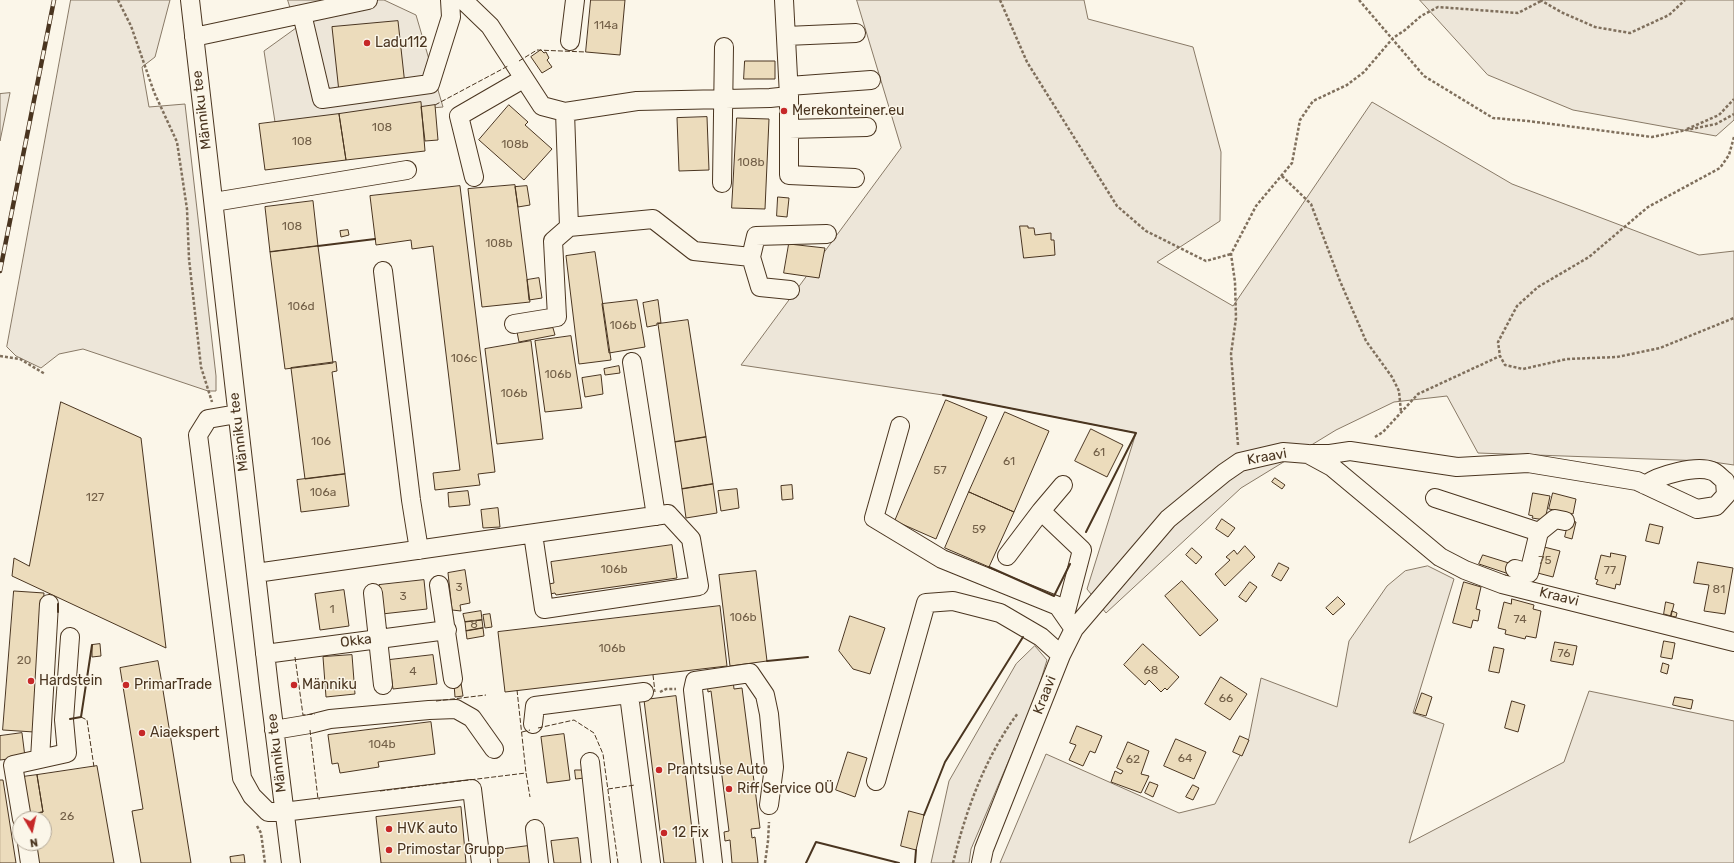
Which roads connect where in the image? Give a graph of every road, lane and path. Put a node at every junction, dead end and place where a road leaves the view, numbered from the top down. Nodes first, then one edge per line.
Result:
1 (118, 0) edge
2 (190, 0) edge
3 (368, 0) edge
4 (450, 0) edge
5 (463, 0) edge
6 (575, 0) edge
7 (784, 0) edge
8 (1000, 0) edge
9 (1359, 0) edge
10 (1540, 0) edge
11 (1685, 0) edge
12 (302, 14) junction
13 (856, 33) dead end
14 (786, 36) junction
15 (194, 37) junction
16 (1393, 38) junction
17 (570, 41) dead end
18 (724, 47) dead end
19 (523, 79) junction
20 (871, 80) dead end
21 (789, 91) junction
22 (724, 99) junction
23 (1734, 99) edge
24 (565, 112) junction
25 (1734, 114) edge
26 (867, 127) dead end
27 (789, 129) junction
28 (1681, 131) junction
29 (1734, 137) edge
30 (407, 170) dead end
31 (1282, 176) junction
32 (474, 177) dead end
33 (855, 178) dead end
34 (722, 183) dead end
35 (214, 202) junction
36 (569, 227) junction
37 (827, 234) dead end
38 (1231, 254) junction
39 (751, 257) junction
40 (383, 271) dead end
41 (790, 290) dead end
42 (1734, 318) edge
43 (514, 324) dead end
44 (0, 356) edge
45 (1500, 356) junction
46 (632, 362) dead end
47 (45, 374) dead end
48 (1401, 412) junction
49 (237, 414) junction
50 (212, 418) junction
51 (900, 426) dead end
52 (1350, 451) junction
53 (1308, 454) junction
54 (1240, 462) junction
55 (1063, 485) dead end
56 (1645, 485) dead end
57 (1435, 498) dead end
58 (1041, 511) junction
59 (656, 516) junction
60 (1565, 521) dead end
61 (1539, 532) junction
62 (533, 534) junction
63 (419, 550) junction
64 (1007, 556) dead end
65 (1515, 569) dead end
66 (256, 573) junction
67 (439, 585) dead end
68 (373, 593) dead end
69 (49, 604) dead end
70 (1069, 622) junction
71 (447, 630) junction
72 (70, 637) dead end
73 (378, 638) junction
74 (1734, 642) edge
75 (265, 654) junction
76 (1061, 655) junction
77 (453, 679) dead end
78 (383, 685) dead end
79 (692, 690) junction
80 (636, 694) junction
81 (1019, 712) dead end
82 (533, 724) dead end
83 (274, 730) junction
84 (494, 748) dead end
85 (40, 758) junction
86 (590, 762) dead end
87 (6, 766) edge
88 (876, 781) dead end
89 (257, 802) junction
90 (769, 805) joint
91 (20, 811) edge
92 (284, 812) junction
93 (535, 829) dead end
94 (28, 851) edge
95 (30, 863) edge
96 (265, 863) edge
97 (291, 863) edge
98 (481, 863) edge
99 (539, 863) edge
100 (600, 863) edge
101 (651, 863) edge
102 (713, 863) edge
103 (765, 863) edge
104 (953, 863) edge
105 (981, 863) edge

1 - 50 path
2 - 15 street, Männiku tee
3 - 12 street
4 - 12 street
5 - 19 street
6 - 17 street
7 - 14 street
8 - 38 path
9 - 16 path
10 - 11 path
10 - 16 path
12 - 15 street
13 - 14 street
14 - 21 street
15 - 35 street, Männiku tee
16 - 28 path
16 - 31 path
18 - 22 street
19 - 24 street
19 - 32 street
20 - 21 street
21 - 22 street
21 - 27 street
22 - 24 street
22 - 34 street
23 - 28 path
24 - 36 street
25 - 28 path
26 - 27 street
27 - 33 street
29 - 45 path
30 - 35 street
31 - 38 path
31 - 48 path
35 - 49 street, Männiku tee
36 - 39 street
36 - 43 street
37 - 39 street
38 - 54 path
39 - 41 street
40 - 63 street
42 - 45 path
44 - 47 path
45 - 48 path
46 - 59 street
48 - 52 path
49 - 50 street
49 - 66 street, Männiku tee
50 - 89 street
51 - 70 street
52 - 53 street
52 - 56 street
53 - 54 street, Kraavi
53 - 74 street, Kraavi
54 - 70 street, Kraavi
55 - 58 street
57 - 61 street
58 - 64 street
58 - 70 street
59 - 62 street
59 - 62 street
60 - 61 street
61 - 65 street
62 - 63 street
63 - 66 street
66 - 75 street, Männiku tee
67 - 71 street
68 - 73 street
69 - 85 street
70 - 76 street, Kraavi
71 - 73 street, Okka
71 - 77 street
72 - 85 street
73 - 75 street, Okka
73 - 78 street
75 - 83 street, Männiku tee
76 - 88 street
76 - 105 street, Kraavi
79 - 80 path
79 - 90 street
79 - 102 street
80 - 82 street
80 - 101 street
81 - 104 path
83 - 84 street
83 - 92 street, Männiku tee
85 - 87 street
86 - 100 street
87 - 91 street
89 - 92 street
89 - 96 path
90 - 103 path
92 - 97 street, Männiku tee
92 - 98 street
93 - 99 street
94 - 95 street

